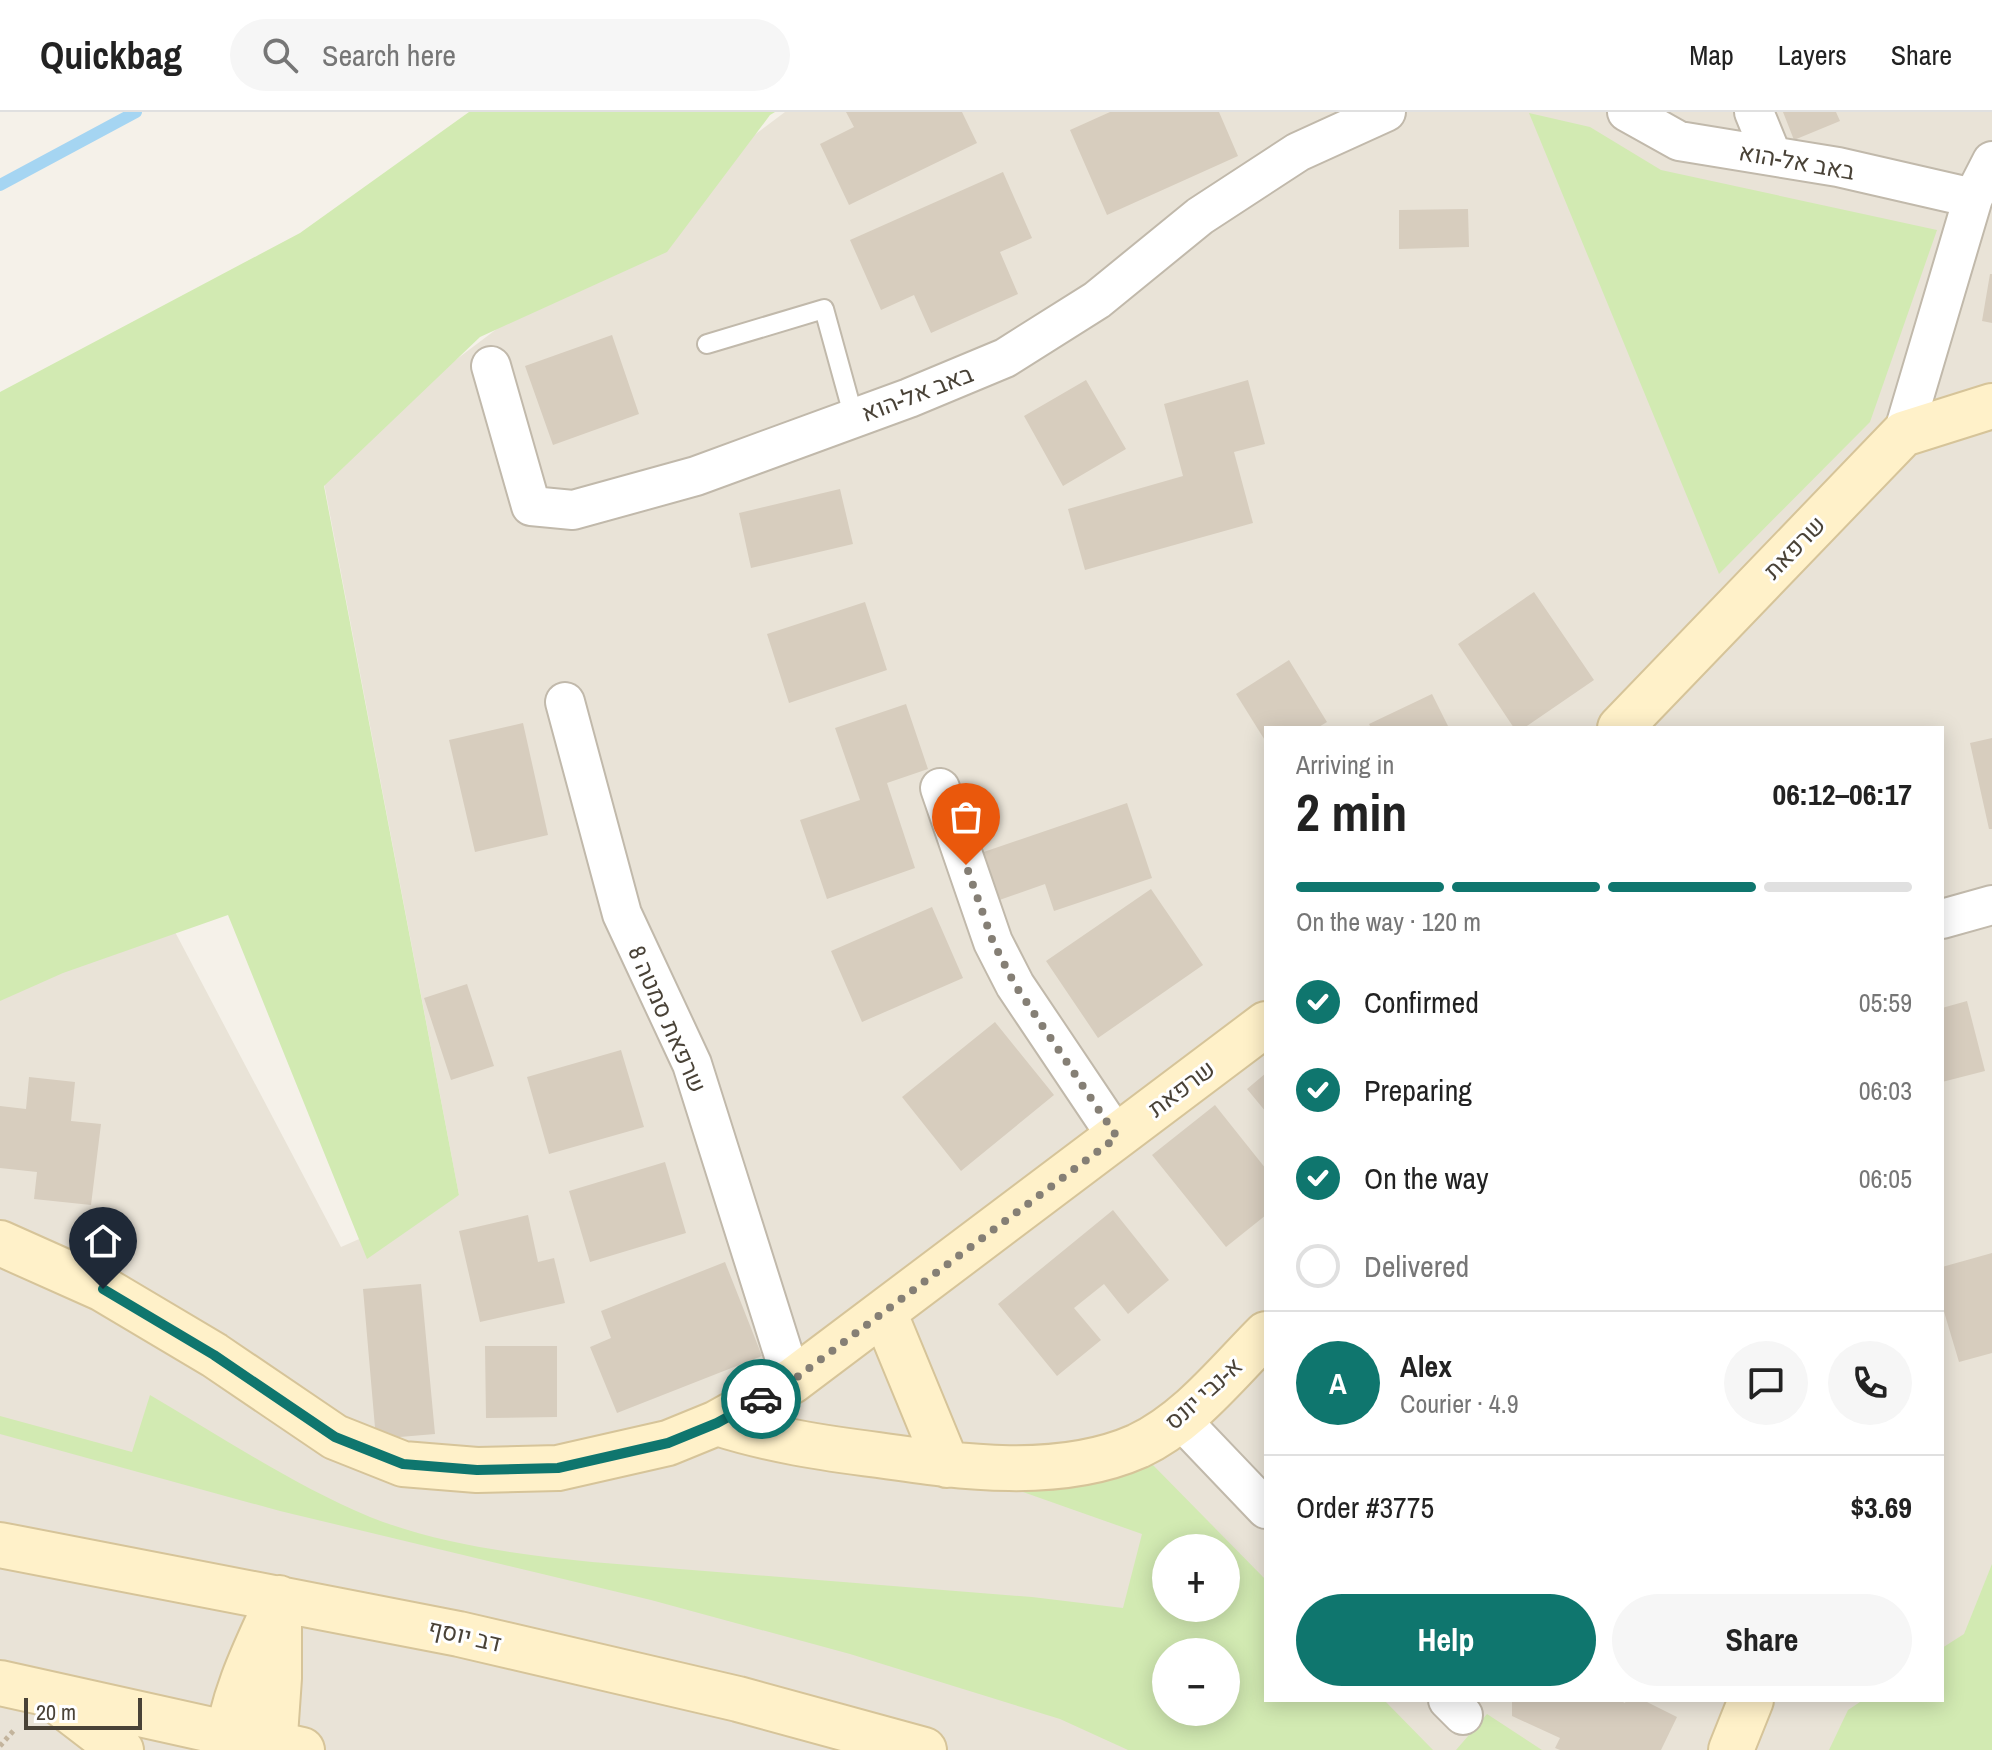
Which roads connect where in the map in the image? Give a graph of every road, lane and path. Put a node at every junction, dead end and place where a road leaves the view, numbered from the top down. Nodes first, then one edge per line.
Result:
1 (1386, 112) edge
2 (1627, 112) edge
3 (1754, 112) edge
4 (1772, 156) junction
5 (1992, 161) edge
6 (1973, 198) junction
7 (707, 344) dead end
8 (491, 366) dead end
9 (1992, 406) edge
10 (854, 418) junction
11 (1903, 434) junction
12 (565, 702) dead end
13 (1622, 726) edge
14 (940, 788) dead end
15 (1992, 905) edge
16 (1944, 918) edge
17 (1264, 1026) edge
18 (1117, 1137) junction
19 (0, 1243) edge
20 (884, 1312) junction
21 (1264, 1336) edge
22 (792, 1381) junction
23 (1181, 1420) junction
24 (717, 1423) junction
25 (947, 1465) junction
26 (1264, 1507) edge
27 (0, 1545) edge
28 (279, 1598) junction
29 (0, 1683) edge
30 (46, 1693) junction
31 (1750, 1702) edge
32 (227, 1742) edge
33 (284, 1748) edge
34 (121, 1750) edge
35 (924, 1750) edge
36 (1731, 1750) edge

1 - 10 street, באב אל-הוא
2 - 4 street, באב אל-הוא
3 - 4 street
4 - 6 street, באב אל-הוא
5 - 6 street
6 - 11 street
7 - 10 lane
8 - 10 street, באב אל-הוא
9 - 11 street, שרפאת
11 - 13 street, שרפאת
12 - 22 street, שרפאת סמטה 8
14 - 18 street
15 - 16 street
17 - 18 street, שרפאת
18 - 20 street, שרפאת
19 - 24 street, שרפאת
20 - 22 street, שרפאת
20 - 25 street
21 - 23 street, א-נבי יונס
22 - 24 street, שרפאת
23 - 25 street, א-נבי יונס
23 - 26 street
24 - 25 street, א-נבי יונס
27 - 28 street, דב יוסף
28 - 32 street
28 - 33 street
28 - 35 street, דב יוסף
29 - 30 street
30 - 32 street
30 - 34 street
31 - 36 street
32 - 33 street

